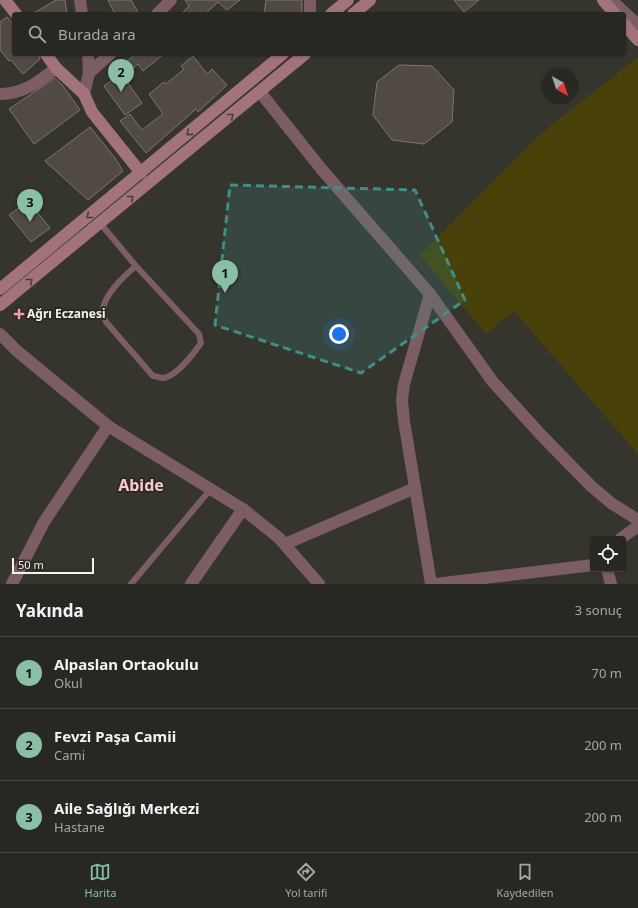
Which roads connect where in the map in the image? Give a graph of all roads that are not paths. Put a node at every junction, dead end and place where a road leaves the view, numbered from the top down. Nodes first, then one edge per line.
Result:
1 (5, 0) edge
2 (80, 0) edge
3 (170, 0) edge
4 (310, 0) edge
5 (348, 0) edge
6 (370, 0) edge
7 (603, 0) edge
8 (610, 0) edge
9 (14, 12) edge
10 (82, 12) edge
11 (159, 12) edge
12 (310, 12) edge
13 (333, 12) edge
14 (355, 12) edge
15 (613, 12) edge
16 (623, 12) edge
17 (626, 14) edge
18 (638, 25) edge
19 (626, 26) edge
20 (638, 40) edge
21 (47, 56) edge
22 (88, 56) edge
23 (108, 56) edge
24 (281, 56) edge
25 (302, 56) edge
26 (56, 68) junction
27 (89, 74) junction
28 (260, 92) junction
29 (0, 94) edge
30 (84, 94) junction
31 (141, 173) junction
32 (100, 223) junction
33 (136, 266) junction
34 (0, 289) edge
35 (430, 294) junction
36 (0, 306) edge
37 (0, 334) edge
38 (108, 426) junction
39 (415, 488) junction
40 (210, 490) junction
41 (243, 509) junction
42 (638, 520) edge
43 (638, 526) edge
44 (624, 536) edge
45 (285, 544) junction
46 (590, 565) edge
47 (608, 572) edge
48 (12, 584) edge
49 (131, 584) edge
50 (191, 584) edge
51 (319, 584) edge
52 (431, 584) edge
53 (435, 584) edge
54 (611, 584) edge

1 - 9 main road
2 - 10 street
3 - 11 street
4 - 12 street
5 - 13 main road
6 - 14 main road
7 - 15 main road
8 - 16 street
17 - 18 street
19 - 20 main road
21 - 26 main road
22 - 27 street
23 - 27 street
24 -> 31 main road
25 - 28 main road
26 - 29 street
26 - 30 main road
27 - 30 street
32 -> 28 main road
28 - 35 street
30 - 31 main road
31 -> 34 main road
32 - 33 lane
36 -> 32 main road
33 - 33 lane
35 - 39 street
35 - 42 street
37 - 38 street
38 - 40 street
38 - 48 street
39 - 45 street
39 - 52 street
40 - 41 street
40 - 49 lane
41 - 45 street
41 - 50 street
43 - 44 street
45 - 51 street
46 - 53 street
47 - 54 street

